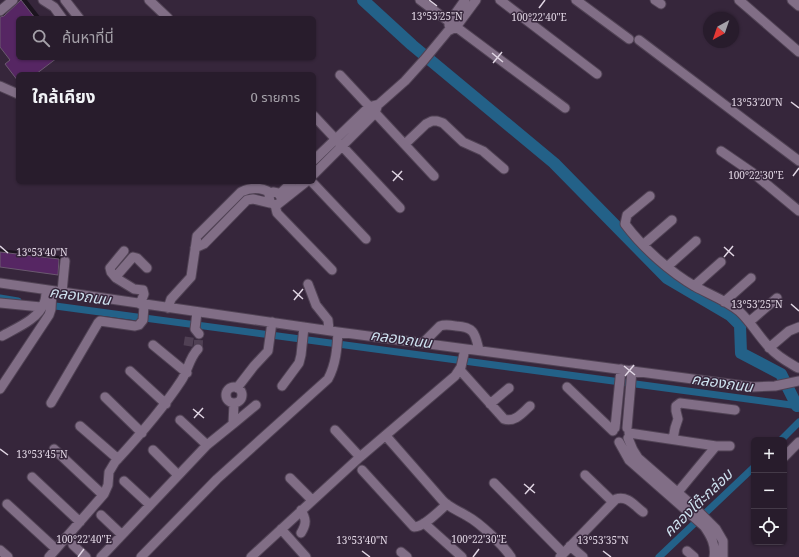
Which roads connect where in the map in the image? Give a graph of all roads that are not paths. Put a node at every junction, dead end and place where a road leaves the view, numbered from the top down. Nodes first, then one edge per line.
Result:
1 (13, 0) edge
2 (43, 0) edge
3 (65, 0) edge
4 (149, 0) edge
5 (420, 0) edge
6 (465, 0) edge
7 (476, 0) edge
8 (500, 0) edge
9 (576, 0) edge
10 (739, 0) edge
11 (792, 0) edge
12 (55, 3) edge
13 (510, 3) edge
14 (799, 6) edge
15 (0, 11) edge
16 (61, 16) edge
17 (77, 16) edge
18 (166, 16) edge
19 (451, 26) junction
20 (629, 38) dead end
21 (639, 40) dead end
22 (799, 51) edge
23 (597, 74) dead end
24 (340, 75) dead end
25 (0, 86) edge
26 (16, 92) edge
27 (374, 108) junction
28 (566, 108) dead end
29 (316, 118) edge
30 (338, 142) junction
31 (405, 144) junction
32 (721, 151) dead end
33 (316, 158) edge
34 (799, 161) edge
35 (504, 169) dead end
36 (316, 171) edge
37 (434, 176) dead end
38 (290, 184) edge
39 (302, 184) edge
40 (314, 184) edge
41 (248, 185) edge
42 (650, 196) dead end
43 (275, 199) junction
44 (400, 208) dead end
45 (799, 211) edge
46 (672, 220) dead end
47 (366, 239) dead end
48 (696, 241) dead end
49 (644, 245) junction
50 (195, 248) junction
51 (124, 251) dead end
52 (65, 261) dead end
53 (721, 262) dead end
54 (668, 266) junction
55 (147, 268) dead end
56 (332, 270) dead end
57 (116, 278) junction
58 (751, 278) dead end
59 (0, 283) edge
60 (308, 284) dead end
61 (694, 286) junction
62 (52, 292) junction
63 (777, 298) dead end
64 (724, 302) junction
65 (0, 303) edge
66 (142, 306) junction
67 (45, 307) junction
68 (168, 308) junction
69 (197, 314) junction
70 (749, 322) junction
71 (269, 325) junction
72 (799, 327) edge
73 (304, 329) junction
74 (195, 331) tunnel mouth
75 (335, 333) junction
76 (2, 336) dead end
77 (423, 343) junction
78 (154, 345) dead end
79 (188, 346) tunnel mouth
80 (770, 348) junction
81 (479, 350) junction
82 (465, 351) junction
83 (798, 368) dead end
84 (460, 369) junction
85 (130, 371) dead end
86 (620, 372) junction
87 (187, 373) junction
88 (632, 373) junction
89 (797, 381) edge
90 (282, 386) dead end
91 (567, 387) dead end
92 (509, 388) dead end
93 (0, 389) edge
94 (105, 397) dead end
95 (617, 402) junction
96 (52, 403) dead end
97 (166, 404) junction
98 (490, 404) junction
99 (629, 404) junction
100 (256, 405) dead end
101 (530, 406) dead end
102 (735, 410) dead end
103 (180, 420) dead end
104 (234, 424) junction
105 (80, 426) dead end
106 (614, 429) junction
107 (335, 430) dead end
108 (142, 433) junction
109 (628, 433) junction
110 (386, 436) junction
111 (673, 439) junction
112 (619, 442) junction
113 (799, 442) edge
114 (207, 445) junction
115 (716, 446) junction
116 (730, 446) dead end
117 (54, 450) dead end
118 (153, 450) dead end
119 (787, 454) edge
120 (360, 457) junction
121 (118, 459) junction
122 (362, 470) dead end
123 (585, 474) dead end
124 (178, 475) junction
125 (32, 477) dead end
126 (290, 478) dead end
127 (124, 481) dead end
128 (494, 483) dead end
129 (103, 495) junction
130 (675, 495) junction
131 (312, 500) junction
132 (613, 502) junction
133 (7, 504) dead end
134 (447, 504) junction
135 (150, 505) junction
136 (301, 510) junction
137 (643, 512) dead end
138 (101, 515) dead end
139 (80, 522) junction
140 (424, 523) junction
141 (707, 524) junction
142 (280, 529) junction
143 (301, 533) dead end
144 (122, 535) junction
145 (73, 545) dead end
146 (570, 546) junction
147 (56, 549) junction
148 (0, 550) edge
149 (562, 555) edge
150 (252, 556) edge
151 (8, 557) edge
152 (49, 557) edge
153 (86, 557) edge
154 (101, 557) edge
155 (141, 557) edge
156 (306, 557) edge
157 (462, 557) edge
158 (511, 557) edge
159 (583, 557) edge
160 (714, 557) edge
161 (724, 557) edge

1 - 15 street
2 - 12 street
3 - 17 street
4 - 18 street
5 - 19 street
6 - 19 street
7 - 19 street
8 - 13 street
9 - 20 street
10 - 22 street
11 - 14 street
12 - 16 street
13 - 23 street
19 - 27 street
19 - 28 street
21 - 34 street
24 - 27 street
25 - 26 street
27 - 30 street
27 - 31 street
29 - 30 street
30 - 33 street
30 - 36 street
30 - 44 street
31 - 35 street
31 - 37 street
32 - 45 street
38 - 43 street
39 - 43 street
40 - 47 street
41 - 43 street
41 - 50 street
42 - 49 street
43 - 50 street
43 - 56 street
46 - 49 street
48 - 54 street
49 - 54 street
50 - 68 street
51 - 57 street
52 - 62 street
53 - 61 street
54 - 61 street
55 - 57 street
57 - 66 street
58 - 64 street
59 - 62 street
60 - 75 street
61 - 64 street
62 - 66 street
62 - 67 street
63 - 70 street
64 - 70 street
65 - 67 street
66 - 68 street
66 - 96 street
67 - 76 street
67 - 93 street
68 - 69 street
69 - 71 street
69 - 74 street
70 - 80 street
71 - 73 street
71 - 104 street
72 - 80 street
73 - 75 street
73 - 90 street
75 - 77 street
75 - 155 street
77 - 81 street
77 - 82 street
78 - 87 street
79 - 87 street
80 - 83 street
81 - 82 street
81 - 86 street
82 - 84 street
84 - 98 street
84 - 110 street
85 - 97 street
86 - 88 street
86 - 95 street
87 - 97 street
88 - 89 street
88 - 99 street
91 - 106 street
92 - 98 street
94 - 108 street
95 - 99 street
95 - 106 street
97 - 108 street
98 - 101 street
99 - 109 street
100 - 104 street
102 - 111 street
103 - 114 street
104 - 114 street
105 - 121 street
106 - 109 street
106 - 112 street
107 - 120 street
108 - 121 street
109 - 111 street
109 - 112 street
109 - 130 street
110 - 120 street
110 - 134 street
111 - 115 street
112 - 130 street
113 - 119 street
114 - 124 street
115 - 116 street
115 - 130 street
117 - 129 street
118 - 124 street
120 - 131 street
121 - 129 street
122 - 140 street
123 - 132 street
124 - 135 street
125 - 139 street
126 - 131 street
127 - 135 street
128 - 149 street
129 - 139 street
130 - 141 street
131 - 136 street
132 - 137 street
132 - 146 street
133 - 147 street
134 - 140 street
134 - 158 street
135 - 144 street
136 - 142 street
136 - 143 street
138 - 144 street
139 - 147 street
140 - 157 street
141 - 160 street
141 - 161 street
142 - 150 street
142 - 156 street
144 - 154 street
145 - 153 street
146 - 149 street
146 - 159 street
147 - 152 street
148 - 151 street

